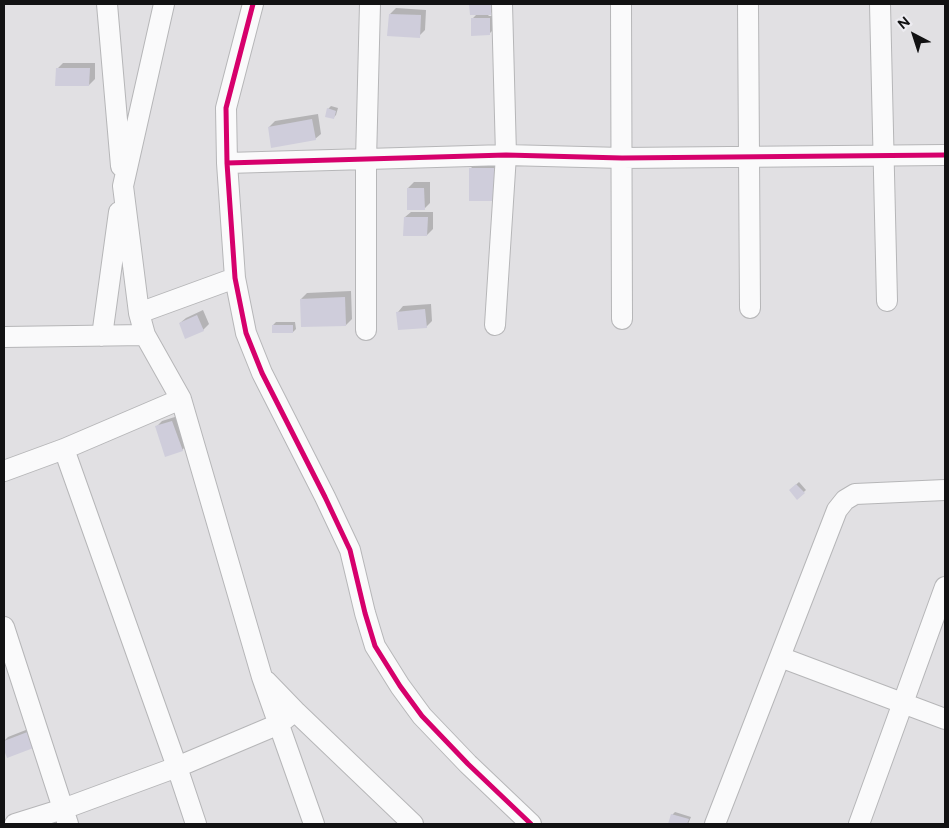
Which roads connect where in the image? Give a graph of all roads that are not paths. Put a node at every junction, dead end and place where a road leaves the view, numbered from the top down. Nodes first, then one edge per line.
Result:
1 (107, 4) edge
2 (164, 4) edge
3 (253, 4) edge
4 (370, 4) edge
5 (502, 4) edge
6 (622, 4) edge
7 (748, 4) edge
8 (880, 4) edge
9 (945, 155) edge
10 (506, 156) junction
11 (884, 156) junction
12 (622, 158) junction
13 (749, 158) junction
14 (366, 160) junction
15 (227, 163) junction
16 (123, 186) junction
17 (234, 278) junction
18 (887, 301) dead end
19 (750, 308) dead end
20 (139, 314) junction
21 (622, 319) dead end
22 (495, 325) dead end
23 (366, 330) dead end
24 (145, 335) junction
25 (102, 336) junction
26 (4, 337) edge
27 (181, 399) junction
28 (64, 449) junction
29 (4, 471) edge
30 (945, 490) edge
31 (945, 586) edge
32 (4, 627) edge
33 (780, 657) junction
34 (262, 677) junction
35 (903, 703) junction
36 (296, 711) junction
37 (945, 719) edge
38 (279, 724) junction
39 (177, 767) junction
40 (65, 817) edge
41 (15, 824) edge
42 (196, 824) edge
43 (314, 824) edge
44 (413, 824) edge
45 (531, 824) edge
46 (715, 824) edge
47 (858, 824) edge

1 - 16 street
2 - 16 street
3 - 15 street
4 - 14 street
5 - 10 street
6 - 12 street
7 - 13 street
8 - 11 street
9 - 11 street
10 - 12 street
10 - 14 street
10 - 22 street
11 - 13 street
11 - 18 street
12 - 13 street
12 - 21 street
13 - 19 street
14 - 15 street
14 - 23 street
15 - 17 street
16 - 20 street
16 - 25 street
17 - 20 street
17 - 45 street
20 - 24 street
24 - 25 street
24 - 27 street
25 - 26 street
27 - 28 street
27 - 34 street
28 - 29 street
28 - 39 street
30 - 33 street
31 - 35 street
32 - 40 street
33 - 35 street
33 - 46 street
34 - 36 street
34 - 38 street
35 - 37 street
35 - 47 street
36 - 38 street
36 - 44 street
38 - 39 street
38 - 43 street
39 - 40 street
39 - 42 street
40 - 41 street

